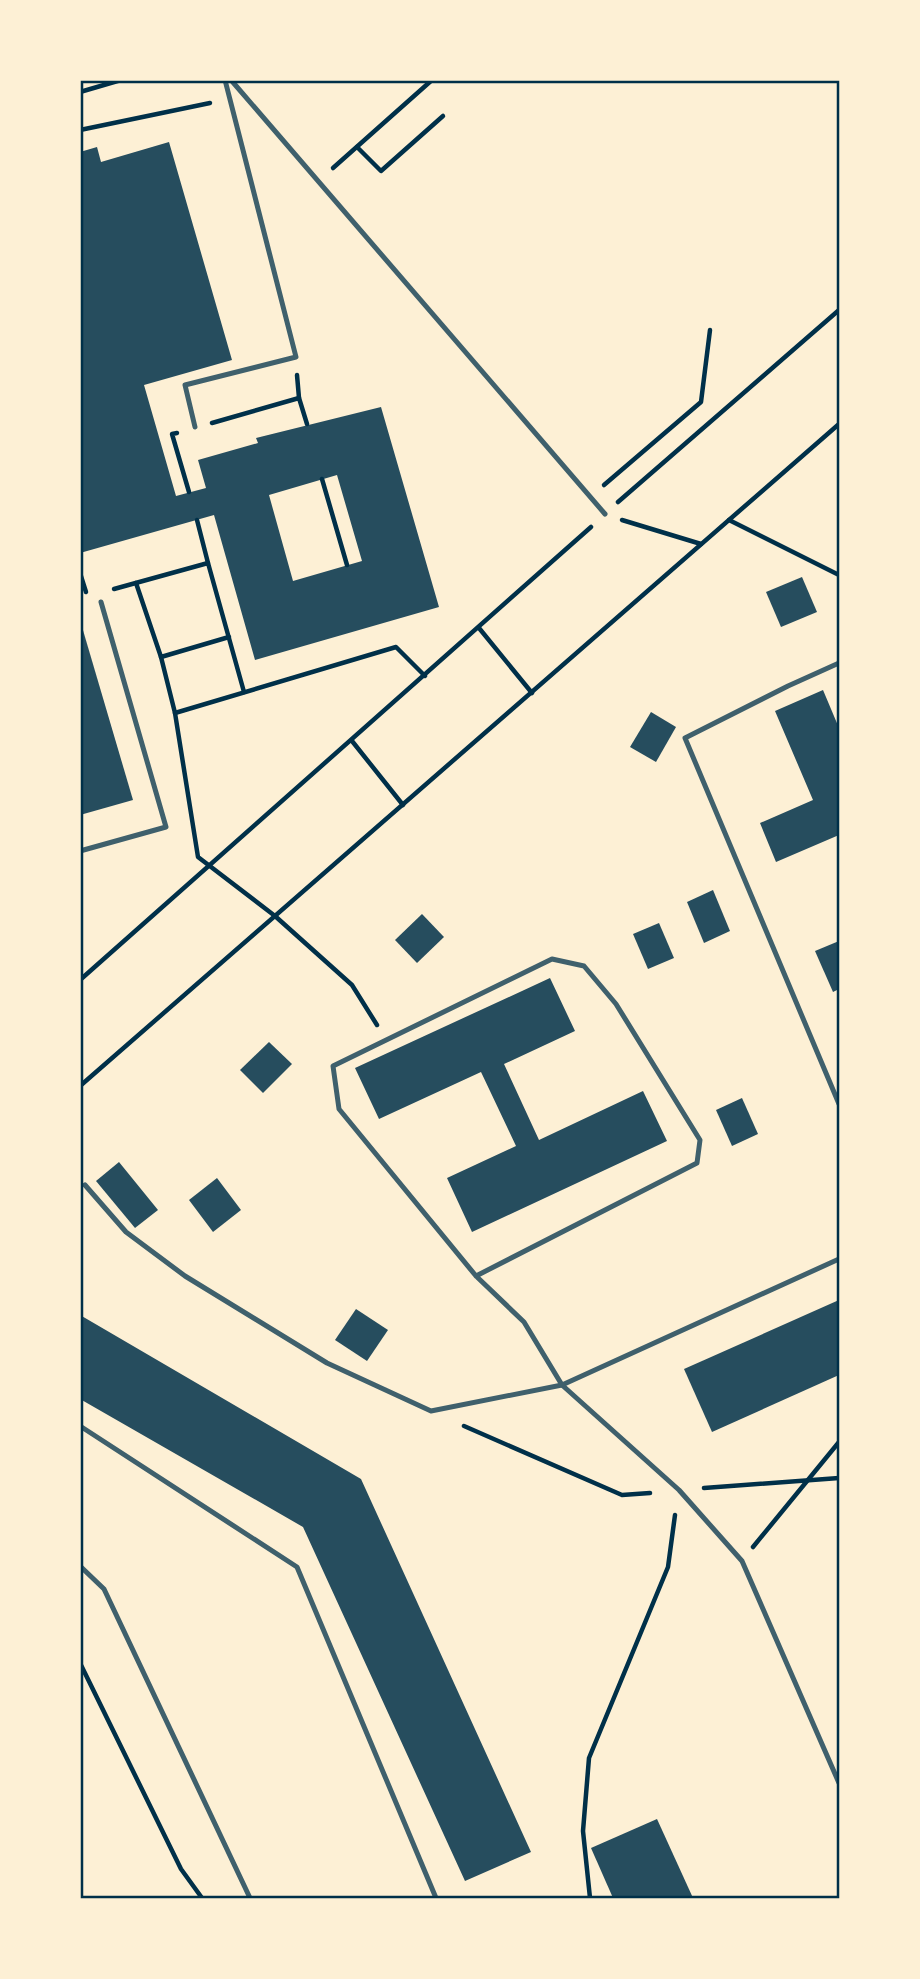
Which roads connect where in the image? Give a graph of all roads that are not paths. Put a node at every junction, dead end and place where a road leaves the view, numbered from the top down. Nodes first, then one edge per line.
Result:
1 (225, 80) edge
2 (231, 80) edge
3 (195, 427) road end
4 (605, 514) road end
5 (101, 602) dead end
6 (839, 663) edge
7 (80, 851) edge
8 (839, 1104) edge
9 (85, 1185) dead end
10 (839, 1259) edge
11 (476, 1276) junction
12 (562, 1385) junction
13 (80, 1426) edge
14 (80, 1566) edge
15 (839, 1783) edge
16 (250, 1899) edge
17 (436, 1899) edge

1 - 3 lane
2 - 4 lane
5 - 7 lane
6 - 8 lane
9 - 12 lane
10 - 12 lane
11 - 11 lane
11 - 12 lane
12 - 15 lane
13 - 17 lane
14 - 16 lane

